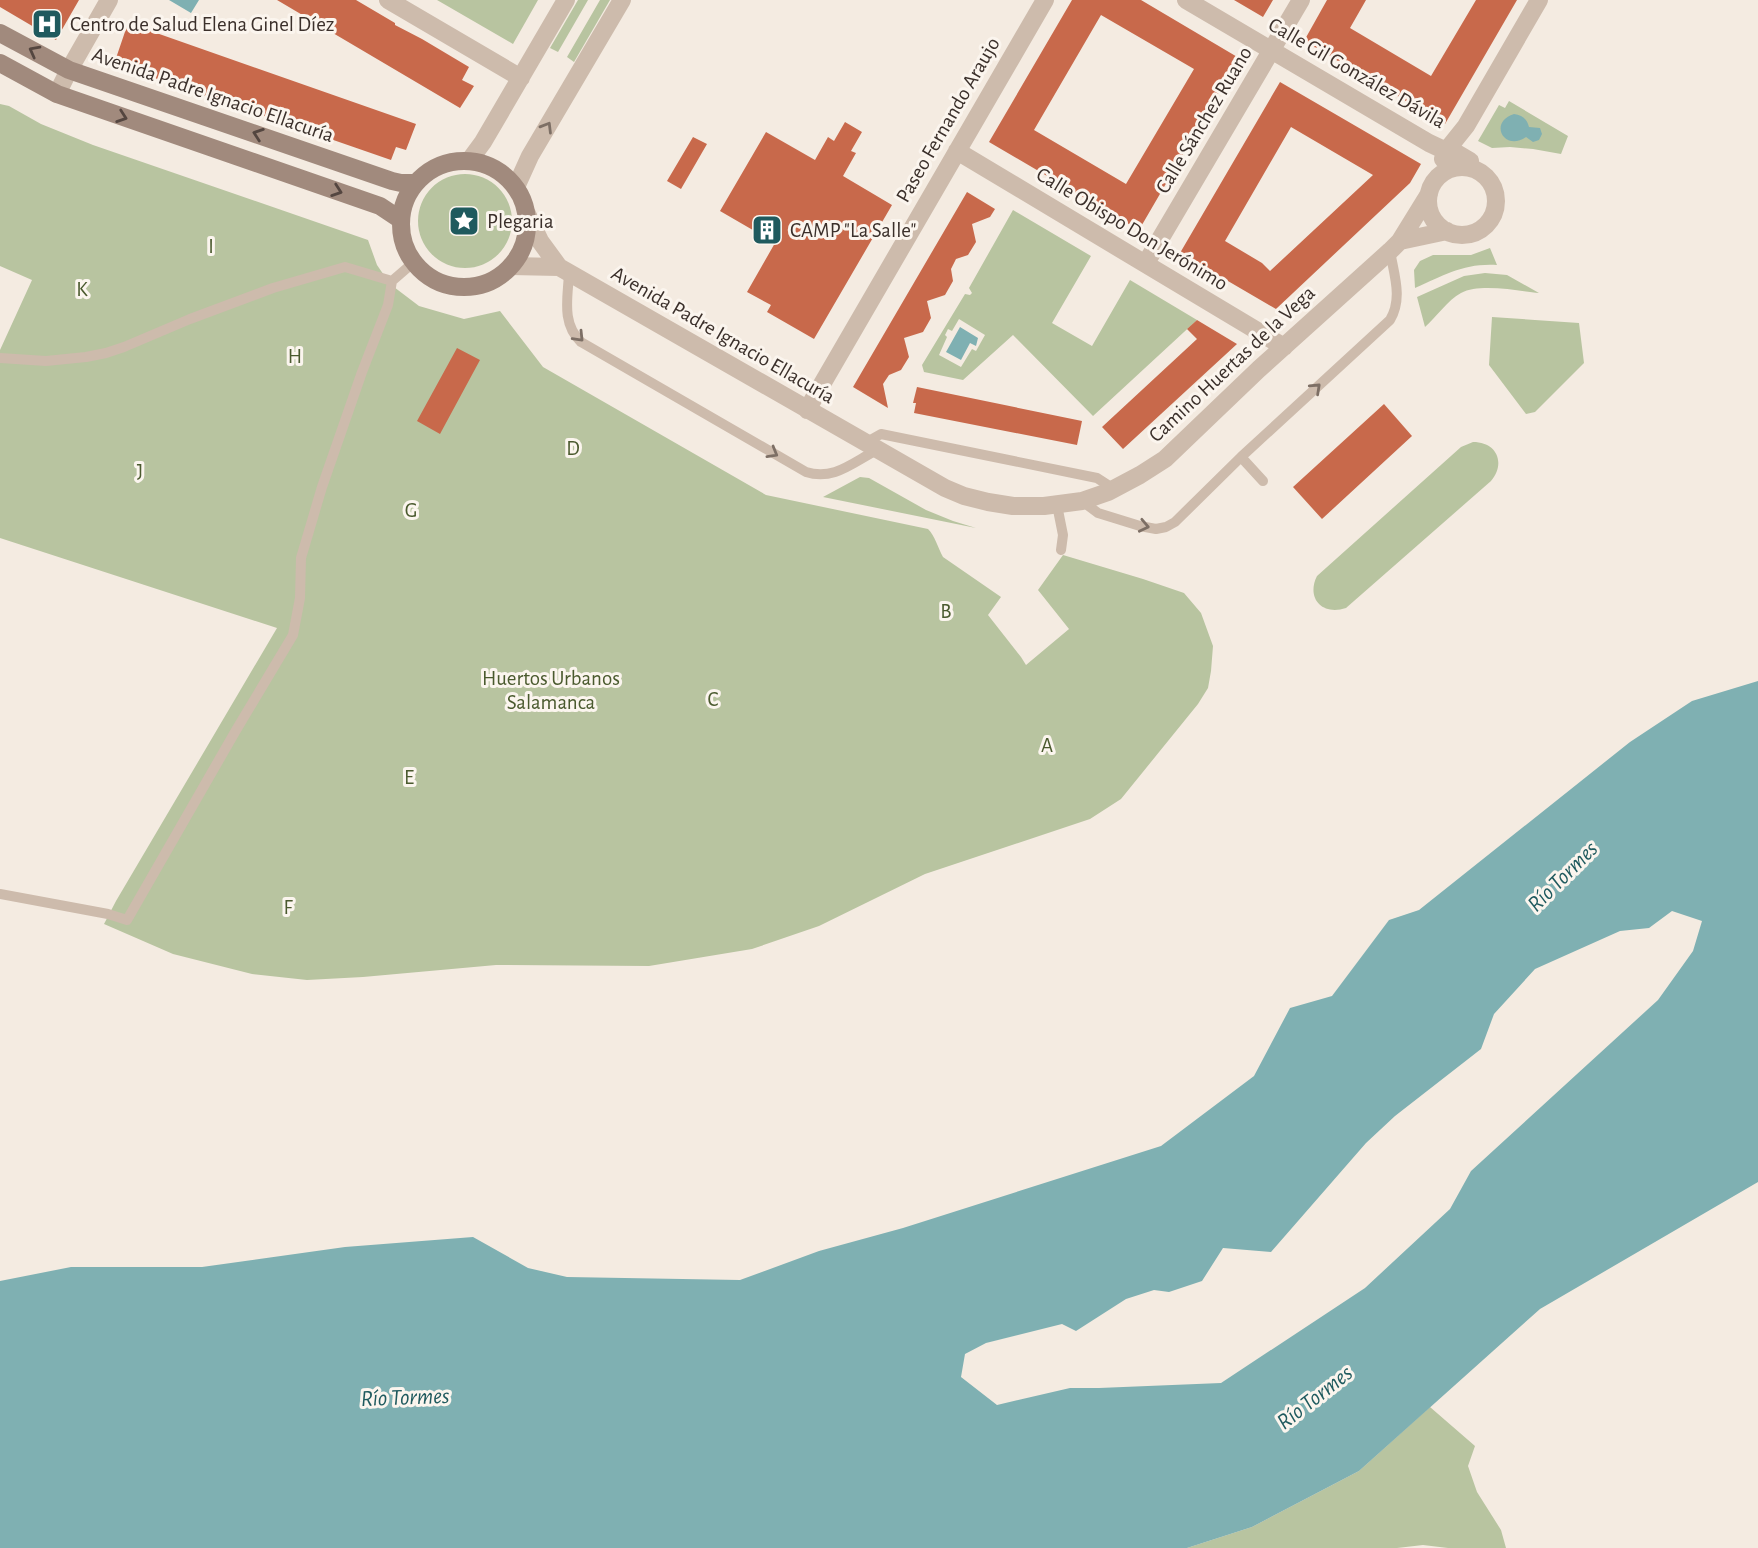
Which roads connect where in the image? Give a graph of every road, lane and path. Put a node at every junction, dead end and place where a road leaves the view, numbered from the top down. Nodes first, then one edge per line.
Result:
1 (109, 0) edge
2 (388, 0) edge
3 (566, 0) edge
4 (622, 0) edge
5 (1045, 0) edge
6 (1186, 0) edge
7 (1300, 0) edge
8 (1539, 0) edge
9 (0, 33) edge
10 (1271, 50) junction
11 (0, 63) edge
12 (69, 69) junction
13 (521, 78) junction
14 (57, 94) junction
15 (1465, 126) junction
16 (957, 151) junction
17 (1446, 151) junction
18 (469, 161) junction
19 (1475, 167) junction
20 (416, 183) junction
21 (516, 187) junction
22 (1432, 188) junction
23 (527, 214) junction
24 (401, 219) junction
25 (1447, 231) junction
26 (1395, 246) junction
27 (414, 262) junction
28 (1146, 263) junction
29 (511, 266) junction
30 (564, 270) junction
31 (392, 281) junction
32 (1284, 346) junction
33 (0, 358) edge
34 (807, 410) junction
35 (871, 447) junction
36 (1241, 457) junction
37 (1264, 481) dead end
38 (1114, 489) junction
39 (1082, 501) junction
40 (1057, 505) junction
41 (1061, 550) dead end
42 (0, 894) edge

1 - 12 street
2 - 13 street
3 - 13 street
21 -> 4 street
5 - 16 street, Paseo Fernando Araujo
6 - 10 street, Calle Gil González Dávila
7 - 10 street, Calle Sánchez Ruano
8 - 15 street, Camino Huertas de la Vega
12 -> 9 main road, Avenida Padre Ignacio Ellacuría
10 - 17 street, Calle Gil González Dávila
10 - 28 street, Calle Sánchez Ruano
11 - 14 main road
12 - 14 street
20 -> 12 main road, Avenida Padre Ignacio Ellacuría
13 - 18 street
14 -> 24 main road
15 - 17 street, Camino Huertas de la Vega
15 - 19 street
16 - 28 street, Calle Obispo Don Jerónimo
16 - 34 street, Paseo Fernando Araujo
17 - 19 street, Calle Gil González Dávila
17 - 22 street, Camino Huertas de la Vega
18 - 20 main road
18 - 21 main road
19 - 22 street
19 - 25 street
20 - 24 main road
21 - 23 main road
22 - 25 street
22 - 26 street, Camino Huertas de la Vega
23 - 29 main road
23 - 30 street, Avenida Padre Ignacio Ellacuría
24 - 27 main road
25 - 26 street, Camino Huertas de la Vega
26 - 32 street, Camino Huertas de la Vega
36 -> 26 lane
27 - 29 main road
27 - 31 lane
28 - 32 street, Calle Obispo Don Jerónimo
29 - 30 street, Avenida Padre Ignacio Ellacuría
30 - 34 street, Avenida Padre Ignacio Ellacuría
30 -> 35 lane
31 - 33 lane
31 - 42 lane
32 - 38 street, Camino Huertas de la Vega
34 - 35 street, Avenida Padre Ignacio Ellacuría
35 - 38 lane
35 - 40 street, Avenida Padre Ignacio Ellacuría
36 - 37 lane
39 -> 36 lane
38 - 39 street, Camino Huertas de la Vega
39 - 40 street, Avenida Padre Ignacio Ellacuría
40 - 41 lane

